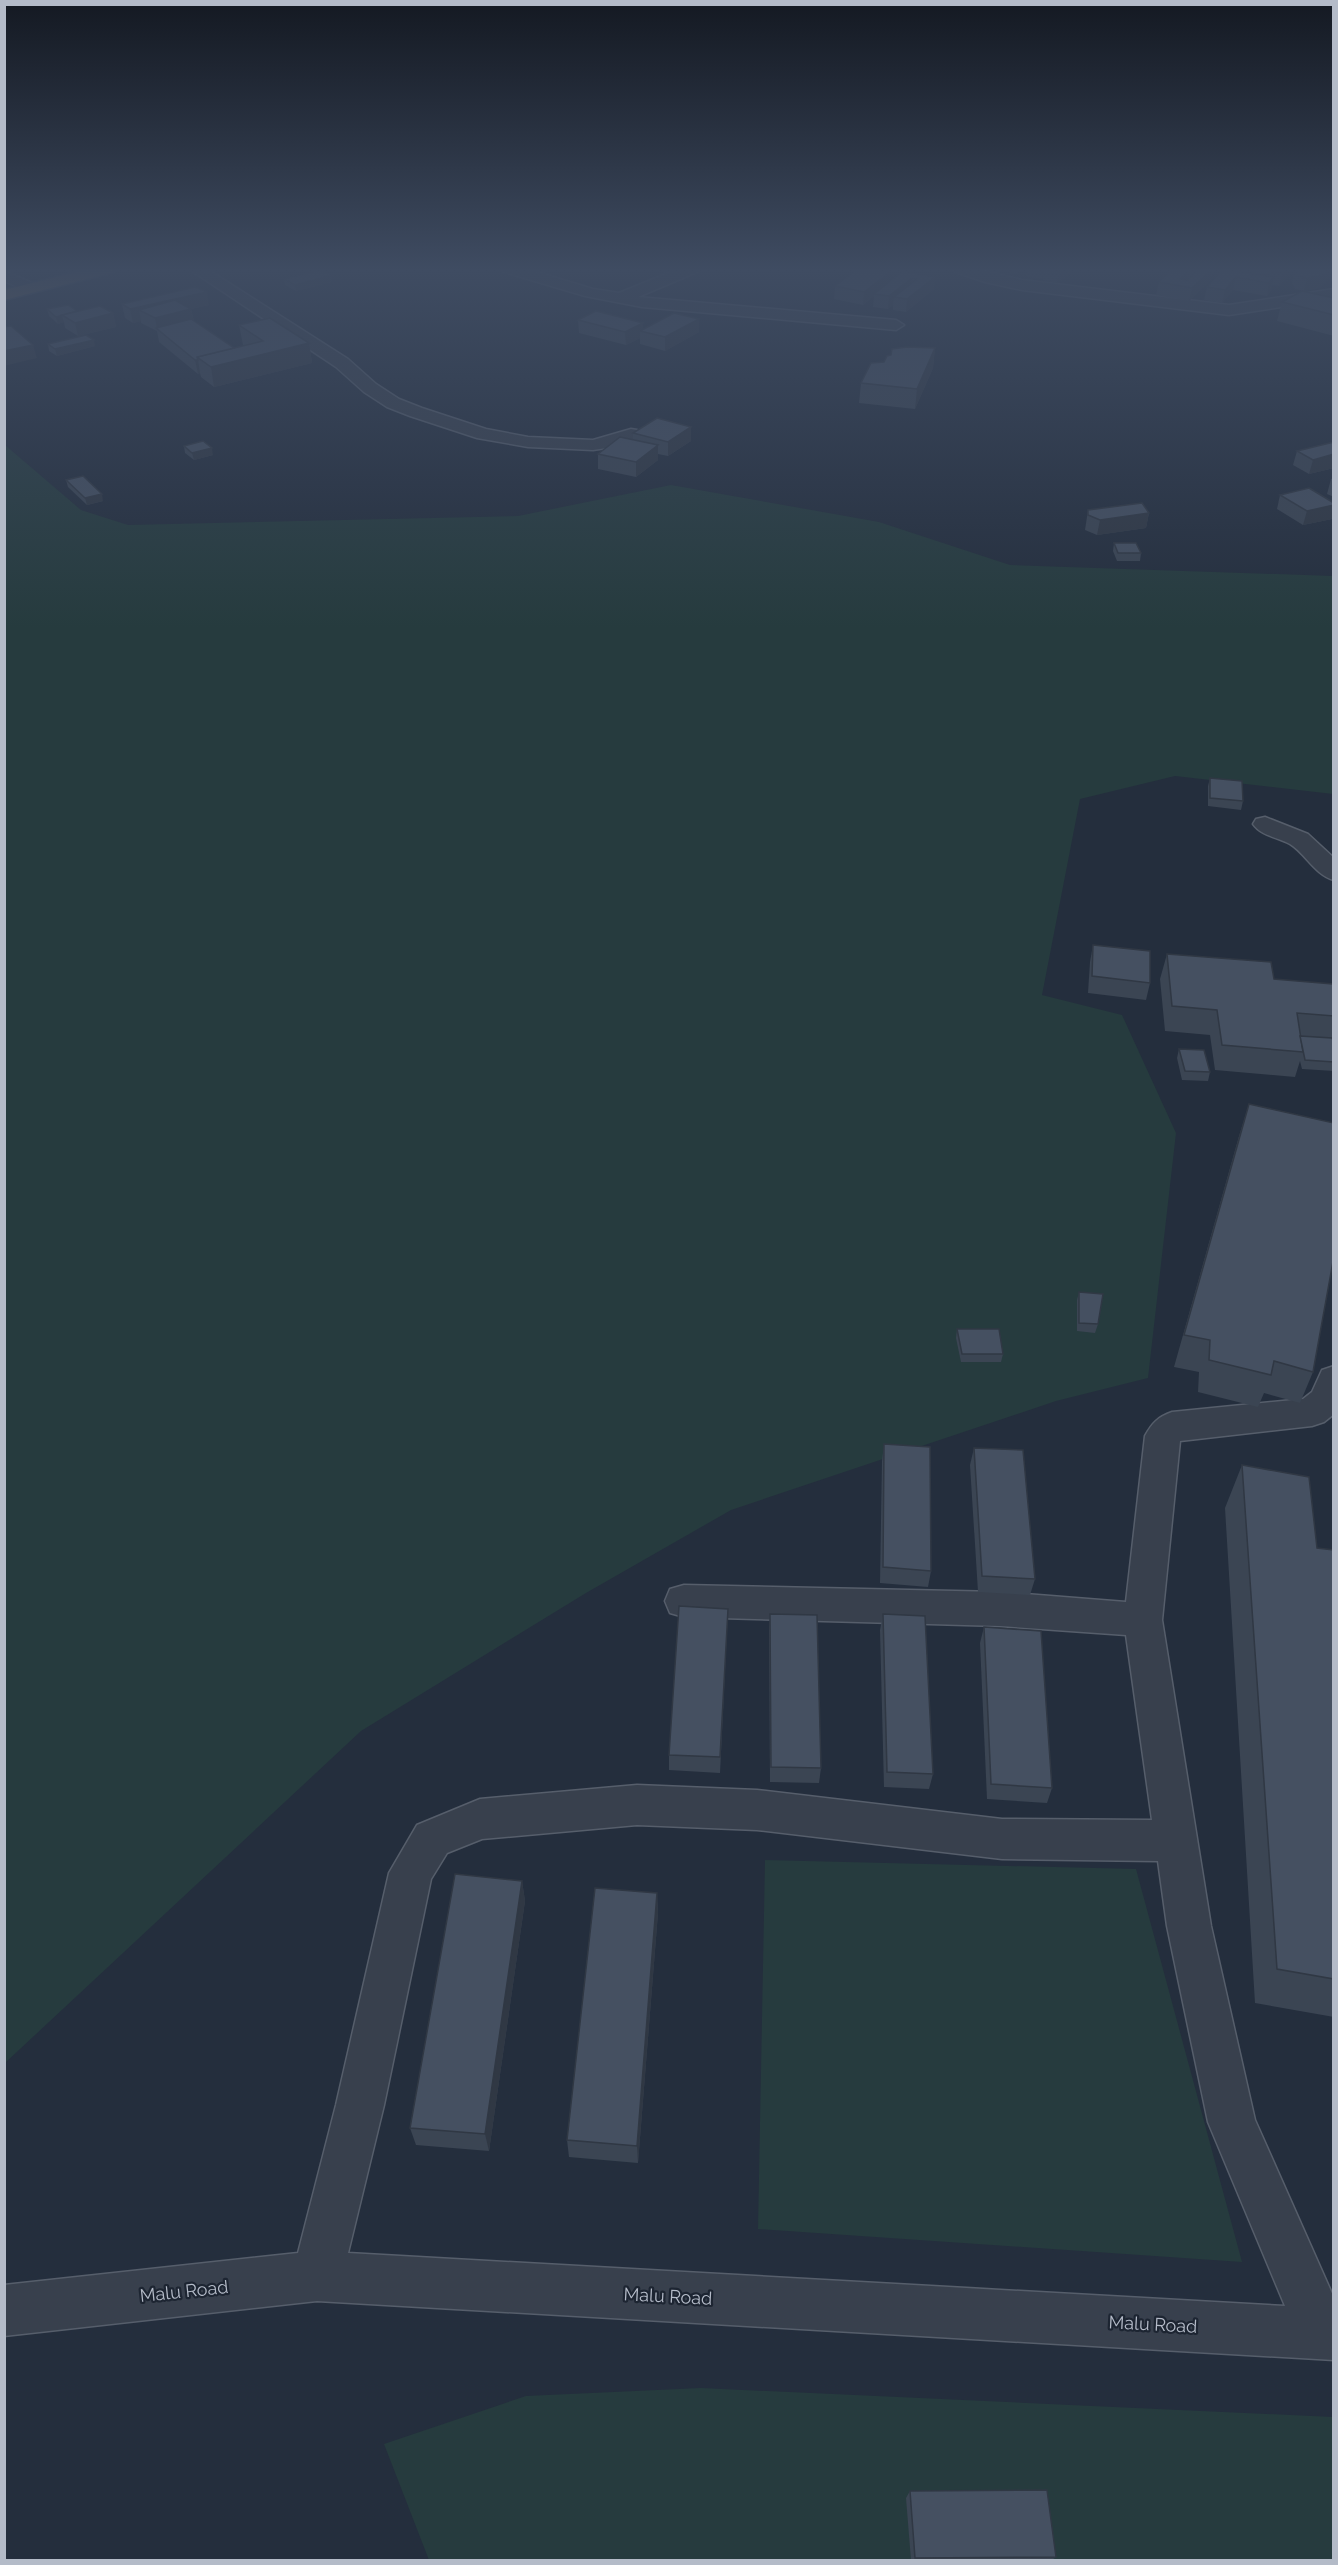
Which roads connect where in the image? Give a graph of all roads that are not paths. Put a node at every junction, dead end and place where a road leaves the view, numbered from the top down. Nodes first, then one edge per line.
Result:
1 (373, 389) edge
2 (631, 434) edge
3 (1265, 824) dead end
4 (1334, 872) edge
5 (1334, 1378) edge
6 (684, 1601) dead end
7 (1143, 1620) junction
8 (1175, 1841) junction
9 (317, 2276) junction
10 (4, 2311) edge
11 (1328, 2334) edge

1 - 2 street
3 - 4 street
5 - 7 street
6 - 7 street
7 - 8 street
8 - 9 street
8 - 11 street
9 - 10 street, Malu Road
9 - 11 street, Malu Road

